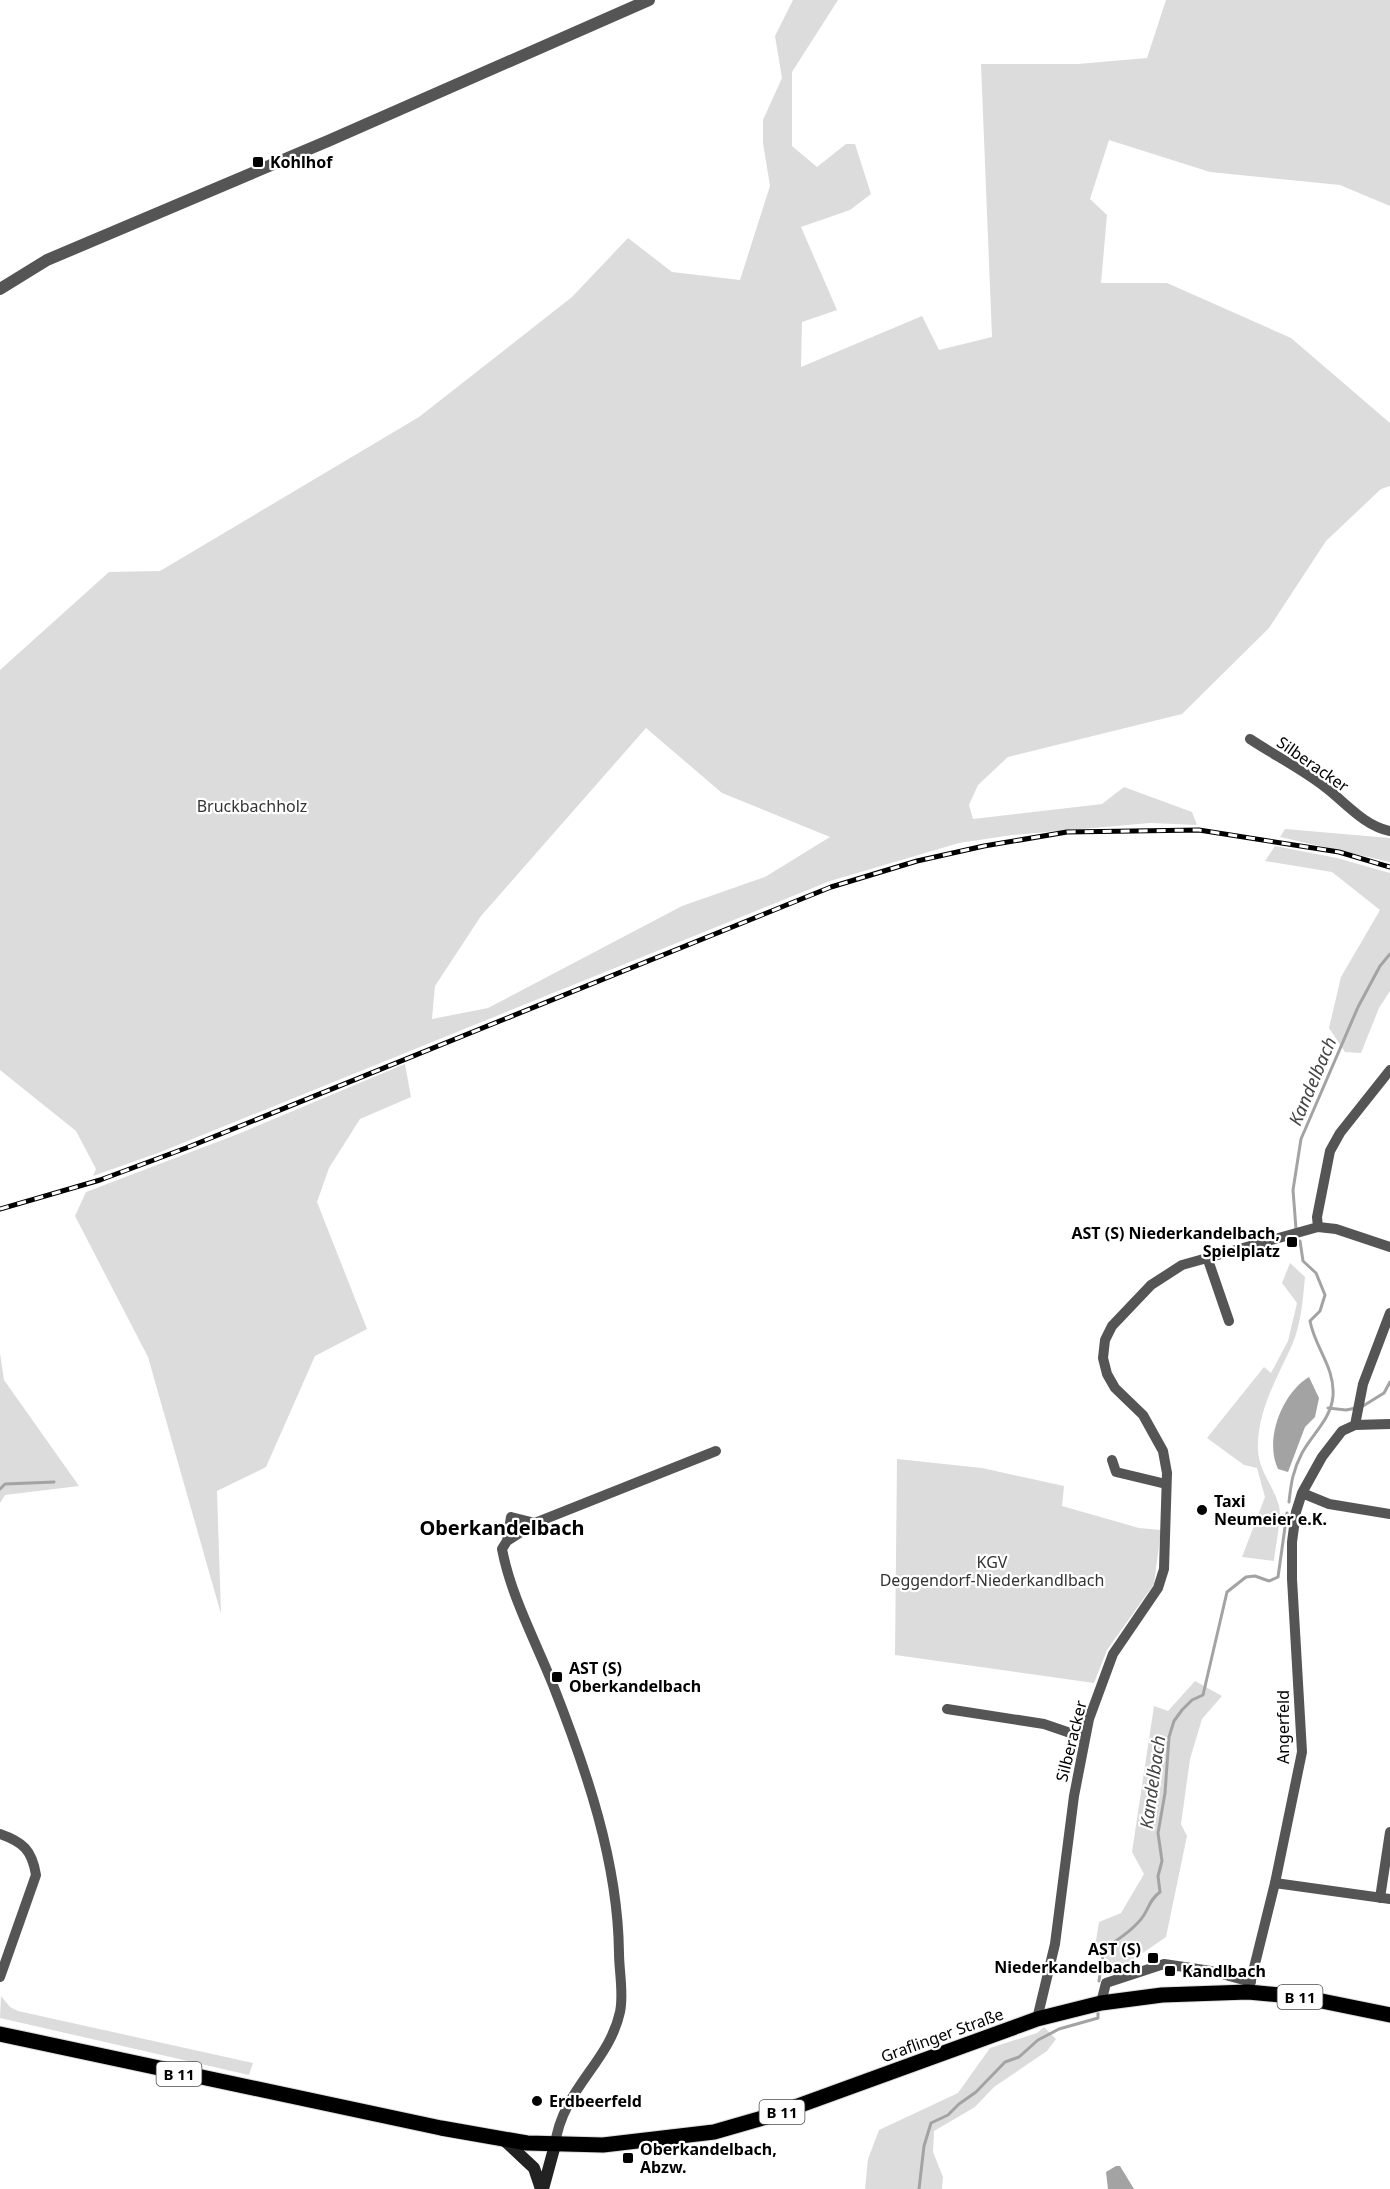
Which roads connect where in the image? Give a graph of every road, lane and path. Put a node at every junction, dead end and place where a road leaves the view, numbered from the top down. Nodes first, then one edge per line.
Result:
1 (649, 0) edge
2 (0, 289) edge
3 (1250, 739) dead end
4 (1390, 831) edge
5 (1390, 1070) edge
6 (1318, 1227) junction
7 (1390, 1247) edge
8 (1207, 1257) junction
9 (1390, 1312) edge
10 (1228, 1321) dead end
11 (1390, 1424) edge
12 (1355, 1425) junction
13 (716, 1451) dead end
14 (1112, 1460) dead end
15 (1166, 1484) junction
16 (1302, 1493) junction
17 (1390, 1514) edge
18 (535, 1523) junction
19 (507, 1540) junction
20 (947, 1709) dead end
21 (1085, 1738) junction
22 (1390, 1832) edge
23 (0, 1834) edge
24 (1275, 1883) junction
25 (1385, 1899) edge
26 (0, 1977) edge
27 (1250, 1987) junction
28 (1101, 2003) junction
29 (1390, 2015) edge
30 (1037, 2019) junction
31 (3, 2035) edge
32 (503, 2139) junction
33 (555, 2145) junction
34 (542, 2189) edge

1 - 2 street
3 - 4 street, Silberacker
5 - 6 street
6 - 7 street, Silberacker
6 - 8 street, Silberacker
8 - 10 street
8 - 15 street, Silberacker
9 - 12 street
11 - 12 street
12 - 16 street, Angerfeld
13 - 18 street
14 - 15 street
15 - 21 street, Silberacker
16 - 17 street
16 - 24 street, Angerfeld
18 - 19 street
18 - 19 street
19 - 33 street
20 - 21 street
21 - 30 street, Silberacker
22 - 25 street
23 - 26 street
24 - 25 street
24 - 27 street, Angerfeld
27 - 28 main road, Graflinger Straße / B 11
27 - 28 street
27 - 29 main road, Graflinger Straße / B 11
28 - 30 main road, Graflinger Straße / B 11
30 - 33 main road, Graflinger Straße / B 11
31 - 32 main road, B 11
32 - 33 main road, B 11
32 - 34 main road
33 - 34 main road

